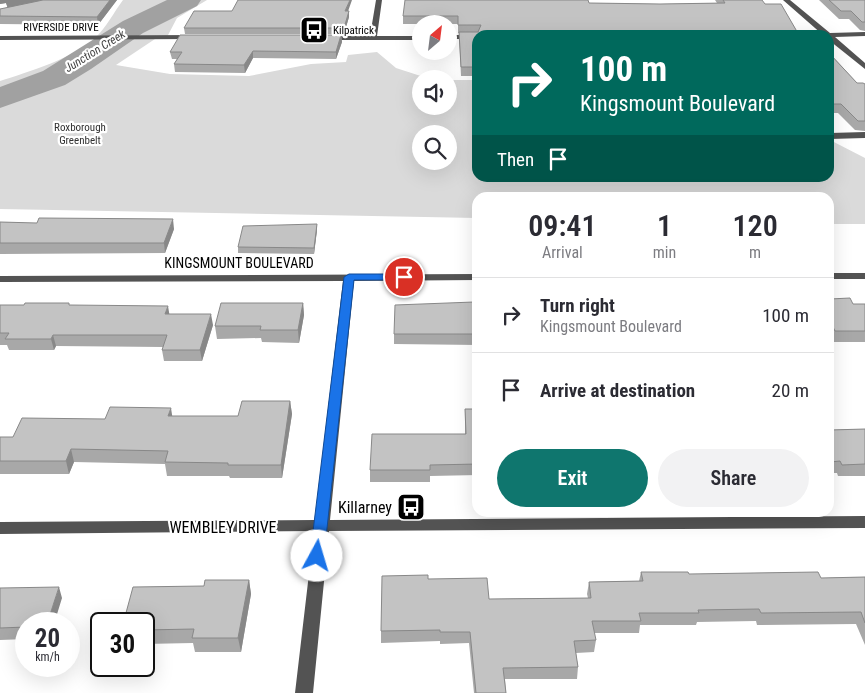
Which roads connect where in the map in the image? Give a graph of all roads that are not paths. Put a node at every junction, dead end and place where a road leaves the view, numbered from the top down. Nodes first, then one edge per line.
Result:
1 (379, 0) edge
2 (786, 0) edge
3 (822, 30) edge
4 (865, 34) edge
5 (834, 36) edge
6 (458, 37) edge
7 (472, 37) edge
8 (0, 38) edge
9 (201, 38) edge
10 (314, 38) edge
11 (373, 38) junction
12 (412, 38) edge
13 (834, 40) edge
14 (865, 67) edge
15 (865, 135) edge
16 (834, 136) edge
17 (834, 276) edge
18 (865, 276) edge
19 (349, 277) junction
20 (472, 277) edge
21 (0, 279) edge
22 (865, 522) edge
23 (320, 526) junction
24 (0, 528) edge
25 (304, 693) edge

1 - 11 street
2 - 3 street
4 - 5 street
6 - 7 street
8 - 9 street, RIVERSIDE DRIVE
10 - 11 street
11 - 12 street
13 - 14 street
15 - 16 street
17 - 18 street
19 - 20 street, KINGSMOUNT BOULEVARD
19 - 21 street, KINGSMOUNT BOULEVARD
19 - 23 street
22 - 23 street, WEMBLEY DRIVE
23 - 24 street, WEMBLEY DRIVE
23 - 25 street

